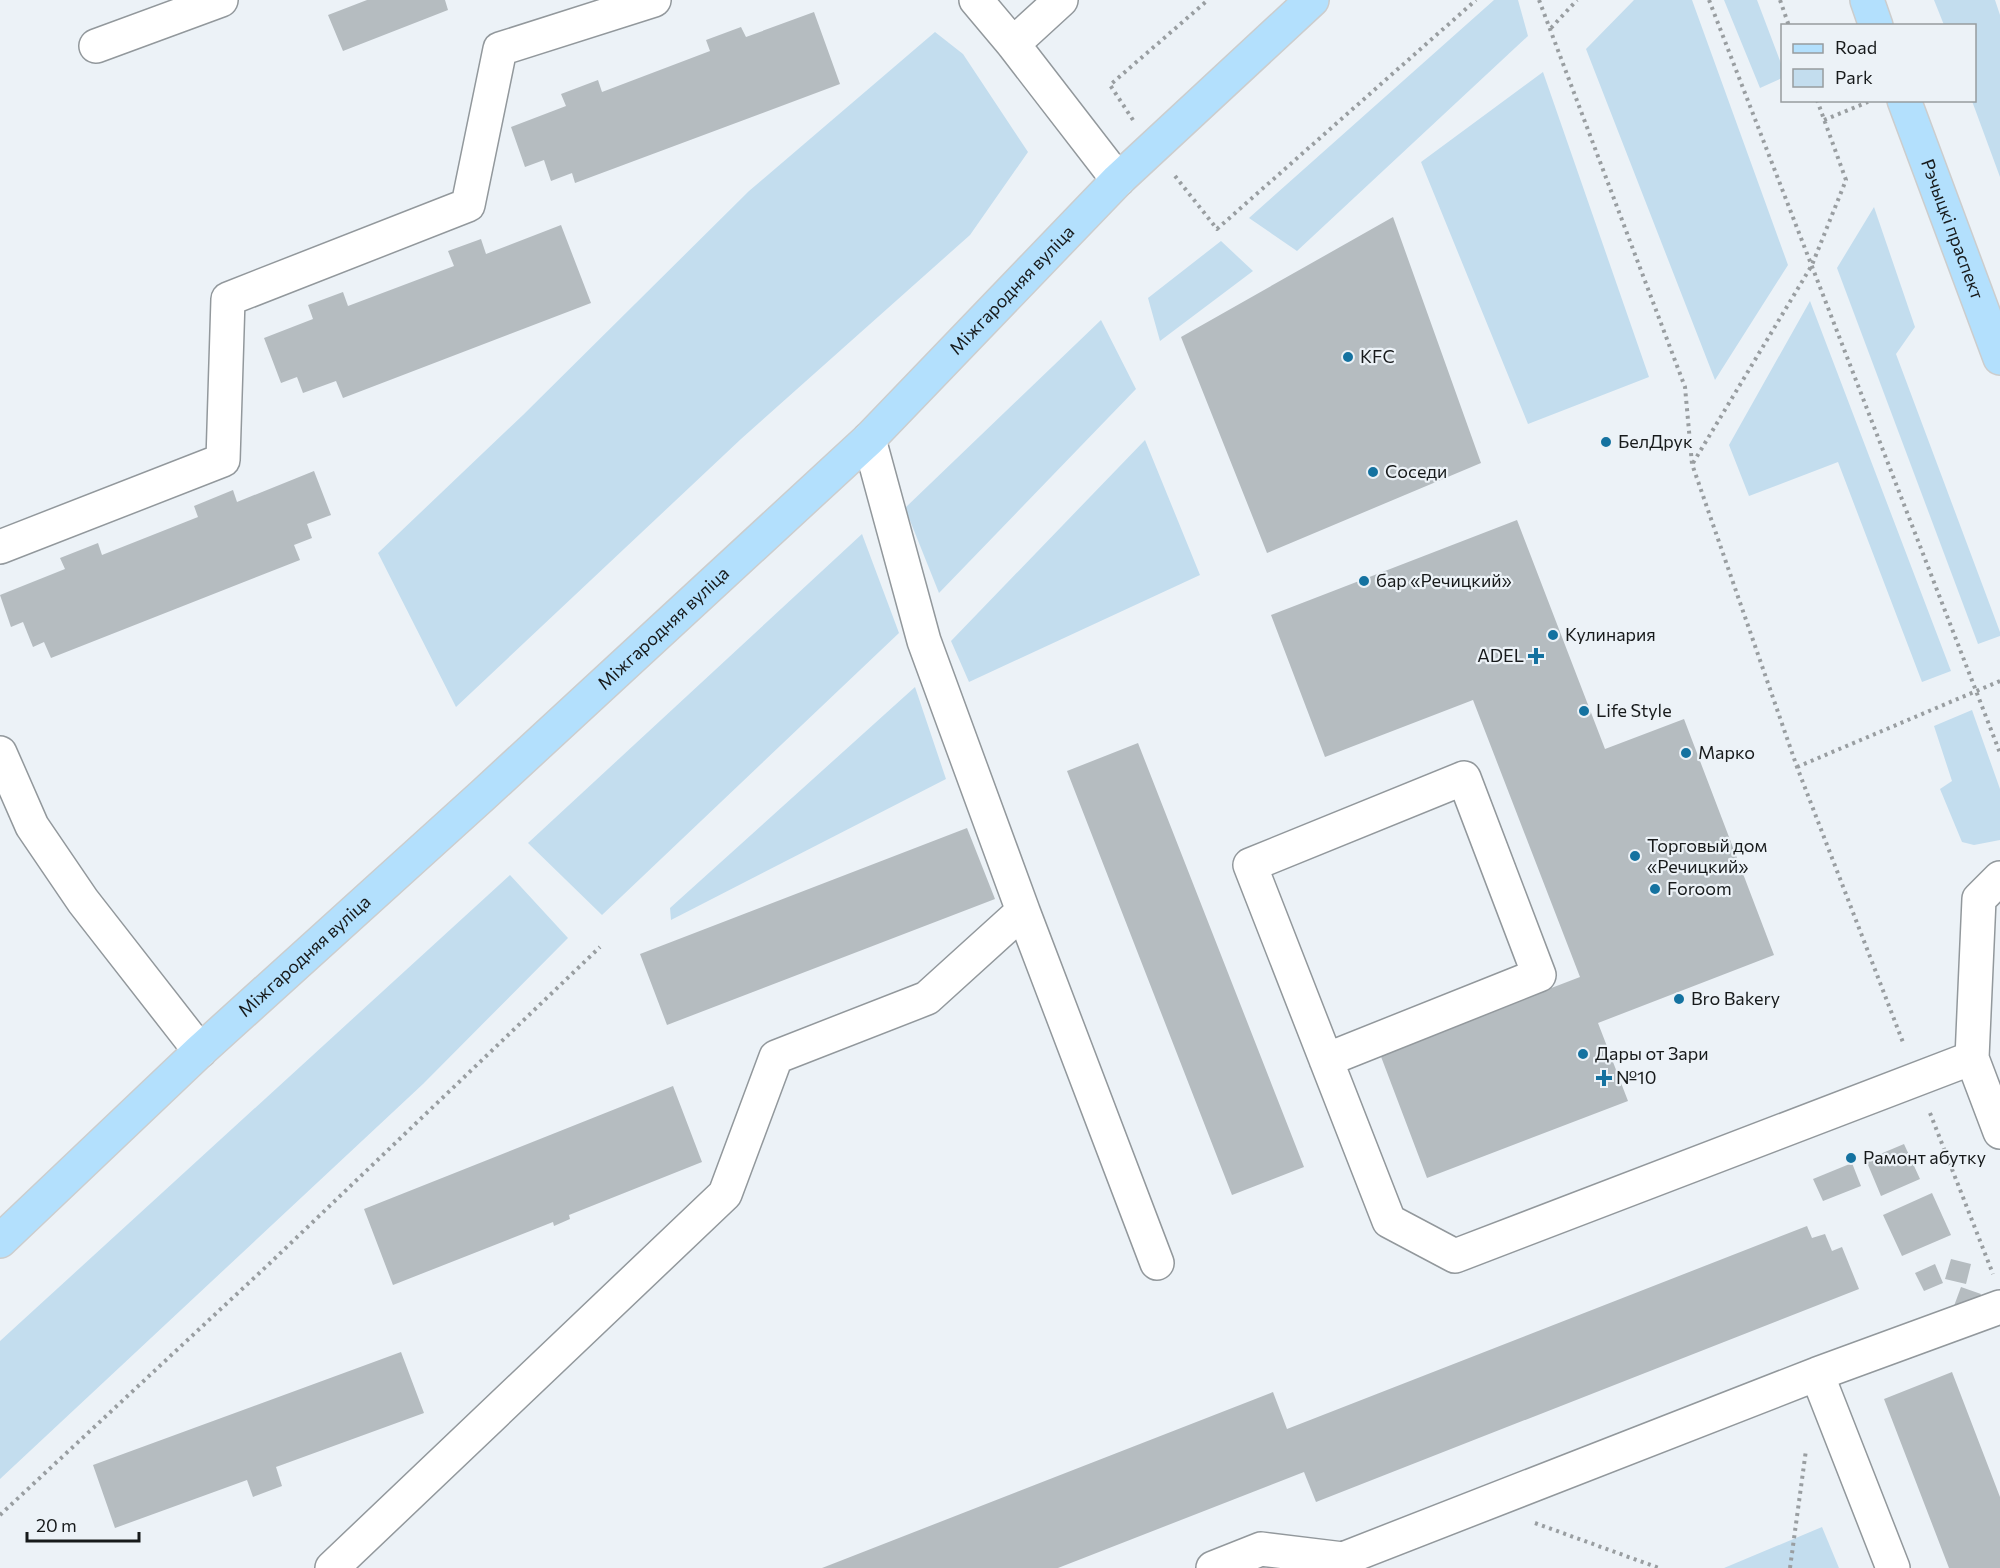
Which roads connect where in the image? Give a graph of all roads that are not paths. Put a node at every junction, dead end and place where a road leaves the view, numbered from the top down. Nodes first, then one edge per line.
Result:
1 (221, 0) edge
2 (654, 0) edge
3 (975, 0) edge
4 (1061, 0) edge
5 (1312, 0) edge
6 (1867, 0) edge
7 (1875, 24) edge
8 (1013, 44) junction
9 (96, 46) dead end
10 (1905, 102) edge
11 (1118, 180) junction
12 (2000, 358) edge
13 (869, 439) junction
14 (0, 547) edge
15 (0, 753) edge
16 (2000, 878) edge
17 (1023, 911) junction
18 (200, 1051) junction
19 (1972, 1058) junction
20 (1326, 1060) junction
21 (2000, 1132) edge
22 (0, 1241) edge
23 (1157, 1263) dead end
24 (1998, 1294) edge
25 (1817, 1374) junction
26 (1345, 1563) edge
27 (332, 1568) edge
28 (1213, 1568) edge
29 (1893, 1568) edge

1 - 9 lane
2 - 14 lane
3 - 8 lane
4 - 8 lane
5 - 11 main road, Міжгародняя вуліца
6 - 7 main road
8 - 11 lane
10 - 12 main road, Рэчыцкі праспект
11 - 13 main road, Міжгародняя вуліца
13 - 17 lane
13 - 18 main road, Міжгародняя вуліца
15 - 18 lane
16 - 19 lane
17 - 23 lane
17 - 27 lane
18 - 22 main road, Міжгародняя вуліца
19 - 20 lane
19 - 21 lane
20 - 20 lane
24 - 25 lane
25 - 26 lane
25 - 29 lane
26 - 28 lane

